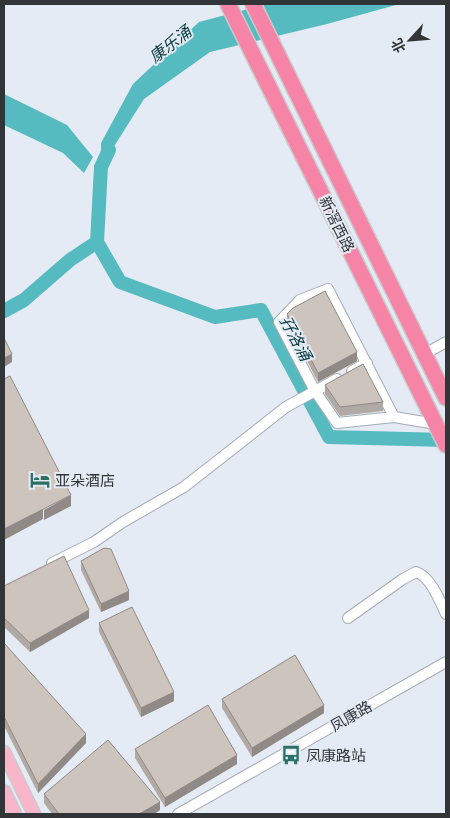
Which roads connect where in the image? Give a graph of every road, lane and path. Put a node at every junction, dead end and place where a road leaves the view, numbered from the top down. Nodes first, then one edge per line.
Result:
1 (228, 4) edge
2 (254, 4) edge
3 (446, 342) edge
4 (425, 354) junction
5 (367, 363) junction
6 (315, 391) junction
7 (446, 398) edge
8 (394, 417) junction
9 (436, 424) junction
10 (446, 445) edge
11 (45, 567) edge
12 (446, 614) edge
13 (348, 618) dead end
14 (446, 662) edge
15 (4, 752) edge
16 (4, 791) edge
17 (15, 814) edge
18 (34, 814) edge
19 (178, 814) edge

1 - 9 highway, 新滘西路
2 - 4 highway, 新滘西路
3 - 4 street
4 - 7 highway, 新滘西路
5 - 6 street
5 - 6 street
5 - 8 street
6 - 8 street
6 - 11 street
8 - 9 street
9 - 10 highway, 新滘西路
12 - 13 street
14 - 19 street, 凤康路
15 - 18 main road
16 - 17 main road

